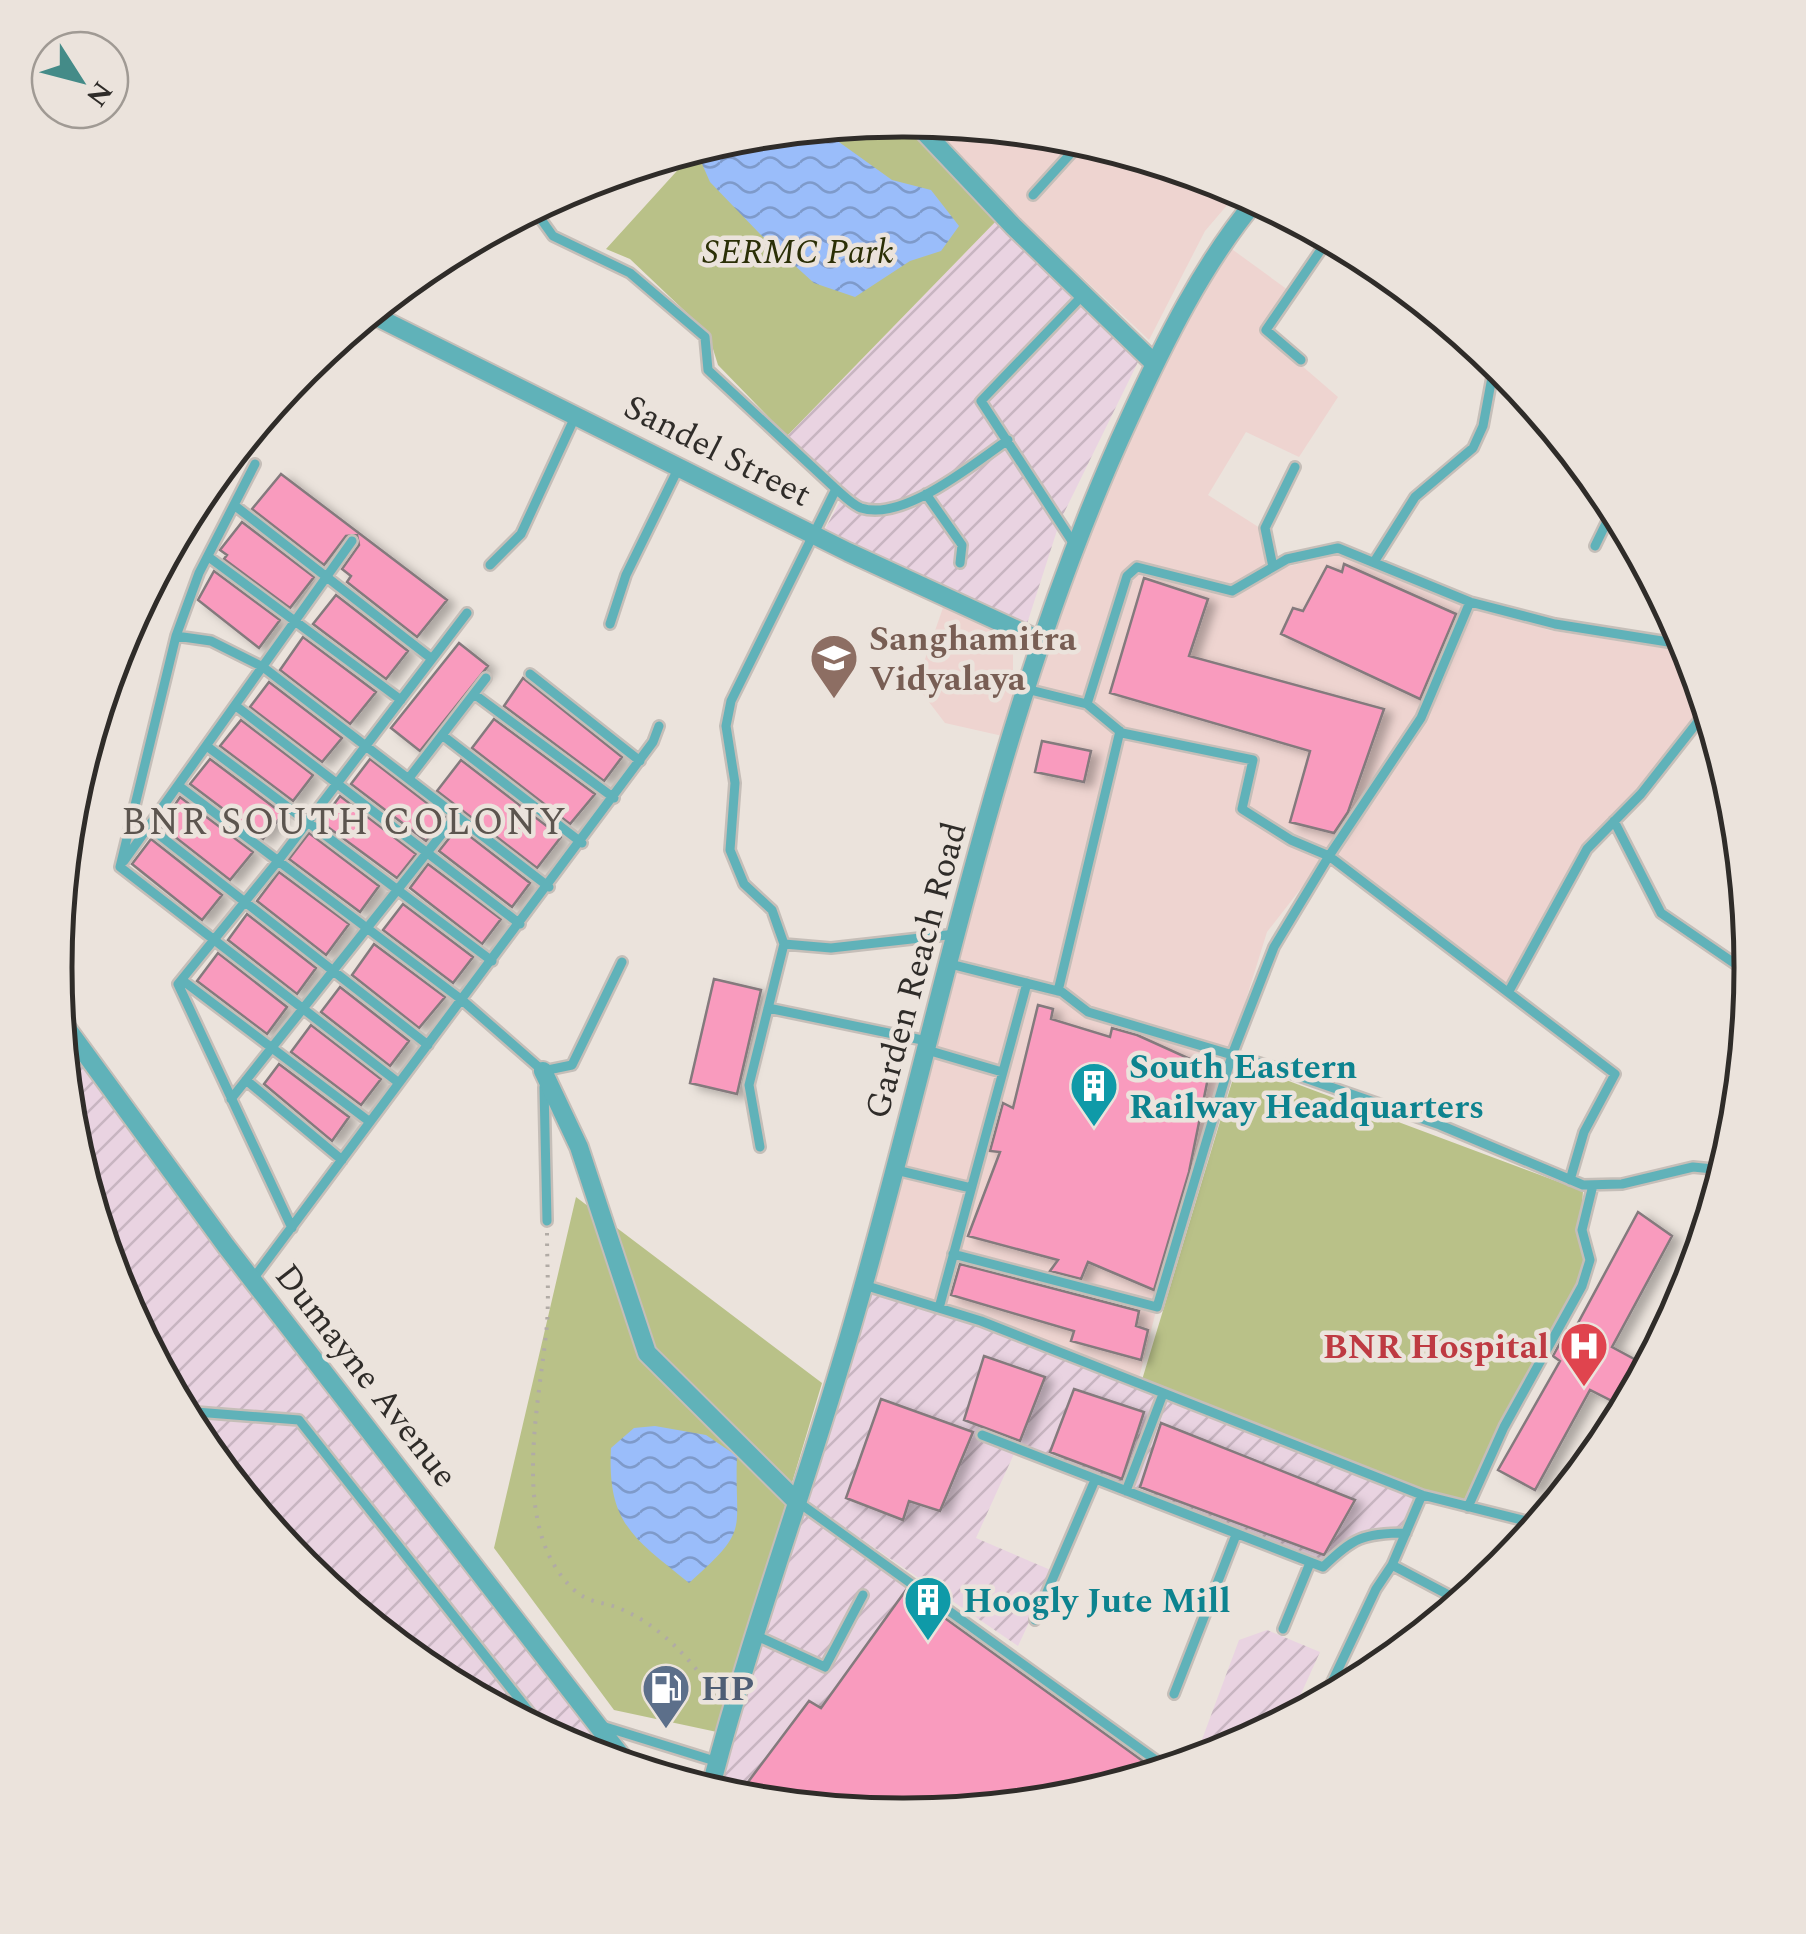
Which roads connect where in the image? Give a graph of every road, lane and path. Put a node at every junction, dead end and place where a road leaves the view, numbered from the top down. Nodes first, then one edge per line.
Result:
1 (930, 138) edge
2 (1070, 153) edge
3 (1033, 195) dead end
4 (1247, 212) edge
5 (541, 220) edge
6 (1321, 250) edge
7 (1083, 295) junction
8 (383, 320) edge
9 (1302, 360) dead end
10 (1155, 364) junction
11 (1491, 381) edge
12 (576, 416) junction
13 (1008, 440) junction
14 (255, 464) dead end
15 (679, 467) junction
16 (1295, 467) dead end
17 (836, 489) junction
18 (926, 494) junction
19 (234, 506) junction
20 (1605, 524) edge
21 (810, 534) junction
22 (352, 540) dead end
23 (1075, 544) junction
24 (1595, 546) dead end
25 (210, 558) junction
26 (1374, 562) junction
27 (960, 563) dead end
28 (490, 564) dead end
29 (1273, 566) junction
30 (326, 577) junction
31 (1470, 602) junction
32 (467, 613) dead end
33 (295, 622) junction
34 (610, 624) dead end
35 (176, 636) junction
36 (1040, 640) junction
37 (1667, 642) edge
38 (432, 659) junction
39 (263, 667) junction
40 (530, 674) dead end
41 (486, 678) dead end
42 (1026, 689) junction
43 (474, 694) junction
44 (400, 700) junction
45 (1087, 704) junction
46 (236, 706) junction
47 (1696, 723) edge
48 (659, 726) dead end
49 (1120, 731) junction
50 (442, 735) junction
51 (366, 745) junction
52 (208, 747) junction
53 (640, 762) junction
54 (409, 778) junction
55 (338, 782) junction
56 (179, 786) junction
57 (614, 798) junction
58 (457, 815) junction
59 (1614, 822) junction
60 (306, 825) junction
61 (149, 826) junction
62 (582, 843) junction
63 (428, 852) junction
64 (1328, 856) junction
65 (278, 862) junction
66 (120, 867) junction
67 (549, 886) junction
68 (396, 892) junction
69 (246, 900) junction
70 (520, 924) junction
71 (367, 928) junction
72 (958, 934) junction
73 (213, 941) junction
74 (784, 944) junction
75 (492, 961) junction
76 (622, 962) dead end
77 (1734, 963) edge
78 (950, 964) junction
79 (334, 970) junction
80 (182, 980) junction
81 (1027, 983) junction
82 (1058, 991) junction
83 (1509, 991) junction
84 (462, 1000) junction
85 (768, 1008) junction
86 (302, 1009) junction
87 (76, 1041) edge
88 (428, 1044) junction
89 (928, 1046) junction
90 (272, 1048) junction
91 (1232, 1054) junction
92 (543, 1071) junction
93 (1002, 1072) junction
94 (246, 1080) junction
95 (399, 1083) junction
96 (232, 1099) junction
97 (370, 1122) junction
98 (760, 1147) dead end
99 (342, 1160) junction
100 (1708, 1169) edge
101 (894, 1170) junction
102 (1570, 1180) junction
103 (1593, 1185) junction
104 (971, 1188) junction
105 (546, 1220) joint
106 (292, 1228) junction
107 (954, 1254) junction
108 (252, 1281) junction
109 (864, 1285) junction
110 (939, 1308) junction
111 (1163, 1394) junction
112 (203, 1413) edge
113 (982, 1435) dead end
114 (1095, 1480) junction
115 (1126, 1492) junction
116 (1422, 1495) junction
117 (796, 1500) junction
118 (1468, 1507) junction
119 (1522, 1520) edge
120 (1406, 1533) junction
121 (1236, 1535) junction
122 (1310, 1562) junction
123 (1392, 1565) junction
124 (1447, 1594) edge
125 (862, 1595) dead end
126 (1035, 1620) dead end
127 (1283, 1628) dead end
128 (757, 1636) junction
129 (1339, 1673) edge
130 (1174, 1694) dead end
131 (525, 1706) edge
132 (733, 1713) junction
133 (594, 1724) junction
134 (610, 1743) edge
135 (1154, 1758) edge
136 (718, 1762) junction
137 (714, 1775) edge

1 - 7 street
2 - 3 lane
4 - 10 street, Garden Reach Road
5 - 17 lane
6 - 9 lane
7 - 10 street
7 - 13 lane
8 - 12 street, Sandel Street
10 - 23 street, Garden Reach Road
11 - 26 lane
12 - 15 street, Sandel Street
12 - 28 lane
13 - 18 lane
13 - 23 lane
14 - 19 lane
15 - 21 street, Sandel Street
15 - 34 lane
16 - 29 lane
17 - 18 lane
17 - 21 lane
18 - 27 lane
19 - 25 lane
19 - 30 lane
20 - 24 lane
21 - 36 street, Sandel Street
21 - 74 lane
22 - 30 lane
23 - 36 street, Garden Reach Road
25 - 33 lane
25 - 35 lane
26 - 29 lane
26 - 31 lane
29 - 45 lane
30 - 33 lane
30 - 38 lane
31 - 37 lane
31 - 64 lane
32 - 38 lane
33 - 39 lane
33 - 44 lane
35 - 39 lane
35 - 66 lane
36 - 42 street, Garden Reach Road
38 - 44 lane
39 - 46 lane
39 - 51 lane
40 - 53 lane
41 - 43 lane
42 - 45 lane
42 - 72 street, Garden Reach Road
43 - 50 lane
43 - 57 lane
44 - 51 lane
45 - 49 lane
46 - 52 lane
46 - 55 lane
47 - 59 lane
48 - 53 lane
49 - 64 lane
49 - 82 lane
50 - 54 lane
50 - 62 lane
51 - 54 lane
51 - 55 lane
52 - 56 lane
52 - 60 lane
53 - 57 lane
54 - 58 lane
55 - 60 lane
55 - 63 lane
56 - 61 lane
56 - 65 lane
57 - 62 lane
58 - 63 lane
58 - 67 lane
59 - 77 lane
59 - 83 lane
60 - 65 lane
60 - 68 lane
61 - 66 lane
61 - 69 lane
62 - 67 lane
63 - 68 lane
63 - 70 lane
64 - 83 lane
64 - 91 lane
65 - 69 lane
65 - 71 lane
66 - 73 lane
67 - 70 lane
68 - 71 lane
68 - 75 lane
69 - 73 lane
69 - 79 lane
70 - 75 lane
71 - 79 lane
71 - 84 lane
72 - 74 lane
72 - 78 street, Garden Reach Road
73 - 80 lane
73 - 86 lane
74 - 85 lane
75 - 84 lane
76 - 92 lane
78 - 81 lane
78 - 89 street, Garden Reach Road
79 - 86 lane
79 - 88 lane
80 - 90 lane
80 - 96 lane
81 - 82 lane
81 - 93 lane
82 - 91 lane
83 - 102 lane
84 - 88 lane
84 - 92 lane
85 - 89 lane
85 - 98 lane
86 - 90 lane
86 - 95 lane
87 - 108 street, Dumayne Avenue
88 - 95 lane
89 - 93 lane
89 - 101 street, Garden Reach Road
90 - 94 lane
90 - 97 lane
91 - 102 lane
91 - 107 lane
92 - 105 lane
92 - 117 street
93 - 104 lane
94 - 96 lane
94 - 99 lane
95 - 97 lane
96 - 106 lane
97 - 99 lane
99 - 106 lane
100 - 103 lane
101 - 104 lane
101 - 109 street, Garden Reach Road
102 - 103 lane
103 - 118 lane
104 - 107 lane
105 - 132 path
106 - 108 lane
107 - 110 lane
108 - 133 street, Dumayne Avenue
109 - 110 lane
109 - 117 street, Garden Reach Road
110 - 111 lane
111 - 115 lane
111 - 116 lane
112 - 131 lane
113 - 114 lane
114 - 115 lane
114 - 126 lane
115 - 121 lane
116 - 118 lane
116 - 120 lane
117 - 128 street, Garden Reach Road
117 - 135 lane
118 - 119 lane
120 - 122 lane
120 - 123 lane
121 - 122 lane
121 - 130 lane
122 - 127 lane
123 - 124 lane
123 - 129 lane
125 - 128 lane
128 - 132 street, Garden Reach Road
132 - 136 street, Garden Reach Road
133 - 134 street, Dumayne Avenue
133 - 136 lane
136 - 137 street, Garden Reach Road

